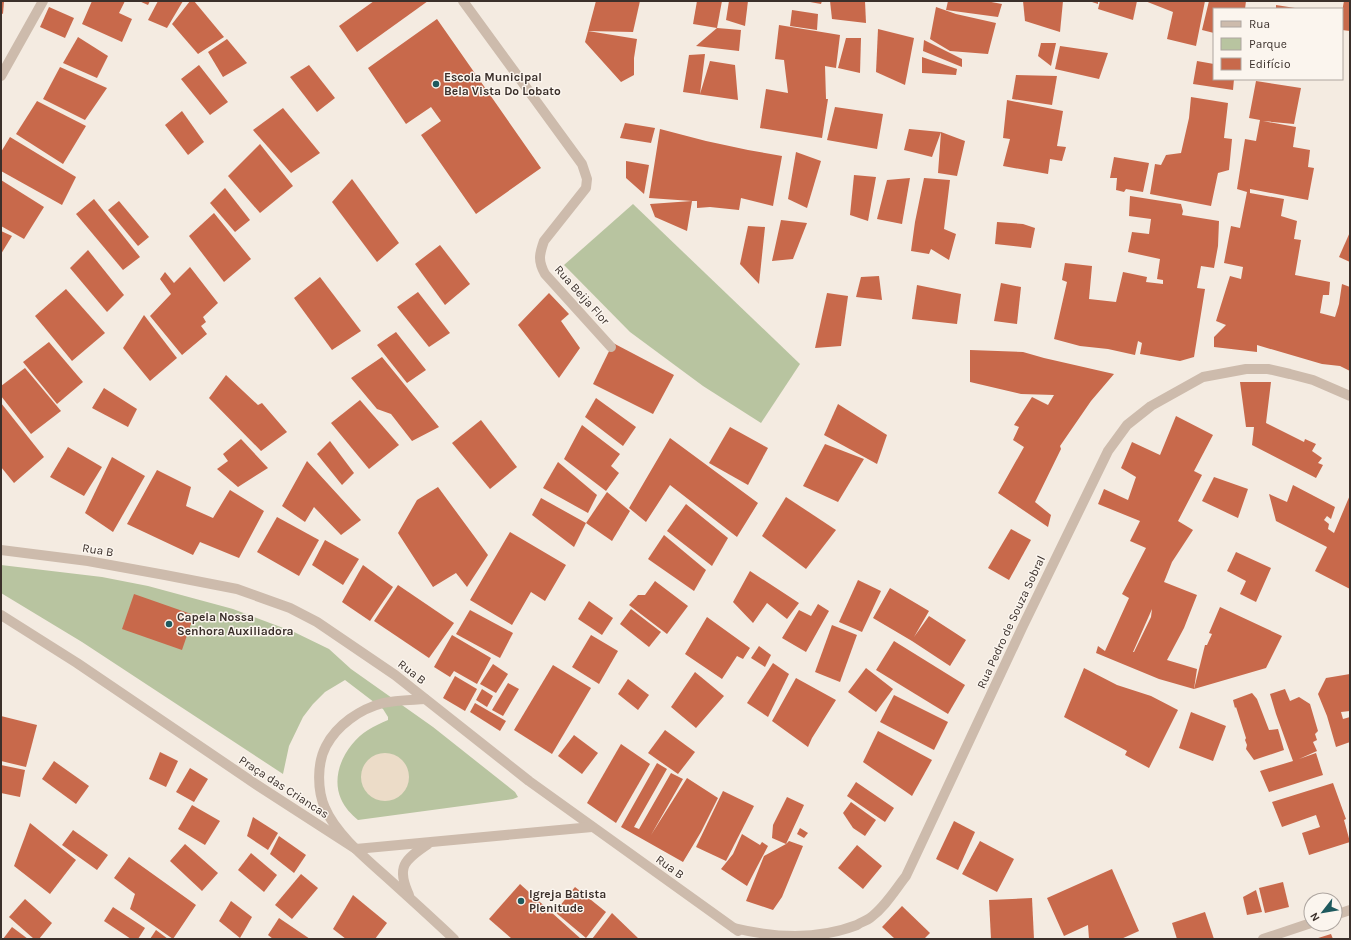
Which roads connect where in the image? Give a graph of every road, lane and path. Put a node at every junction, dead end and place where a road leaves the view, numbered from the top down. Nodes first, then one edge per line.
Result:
1 (43, 1) edge
2 (463, 1) edge
3 (1, 76) edge
4 (611, 347) dead end
5 (1350, 396) edge
6 (1, 550) edge
7 (1, 615) edge
8 (425, 699) junction
9 (592, 827) junction
10 (430, 843) junction
11 (356, 850) junction
12 (411, 899) junction
13 (1303, 926) edge
14 (734, 928) junction
15 (454, 939) edge
16 (750, 939) edge
17 (1263, 939) edge

1 - 3 street
2 - 4 street, Rua Beija Flor
5 - 14 street, Rua Pedro de Souza Sobral
6 - 8 street, Rua B
7 - 11 street, Praça das Criancas
8 - 9 street, Rua B
8 - 11 street
9 - 10 street
9 - 14 street, Rua B
10 - 11 street
10 - 12 street
11 - 12 street
12 - 15 street
13 - 17 street
14 - 16 street, Rua B

